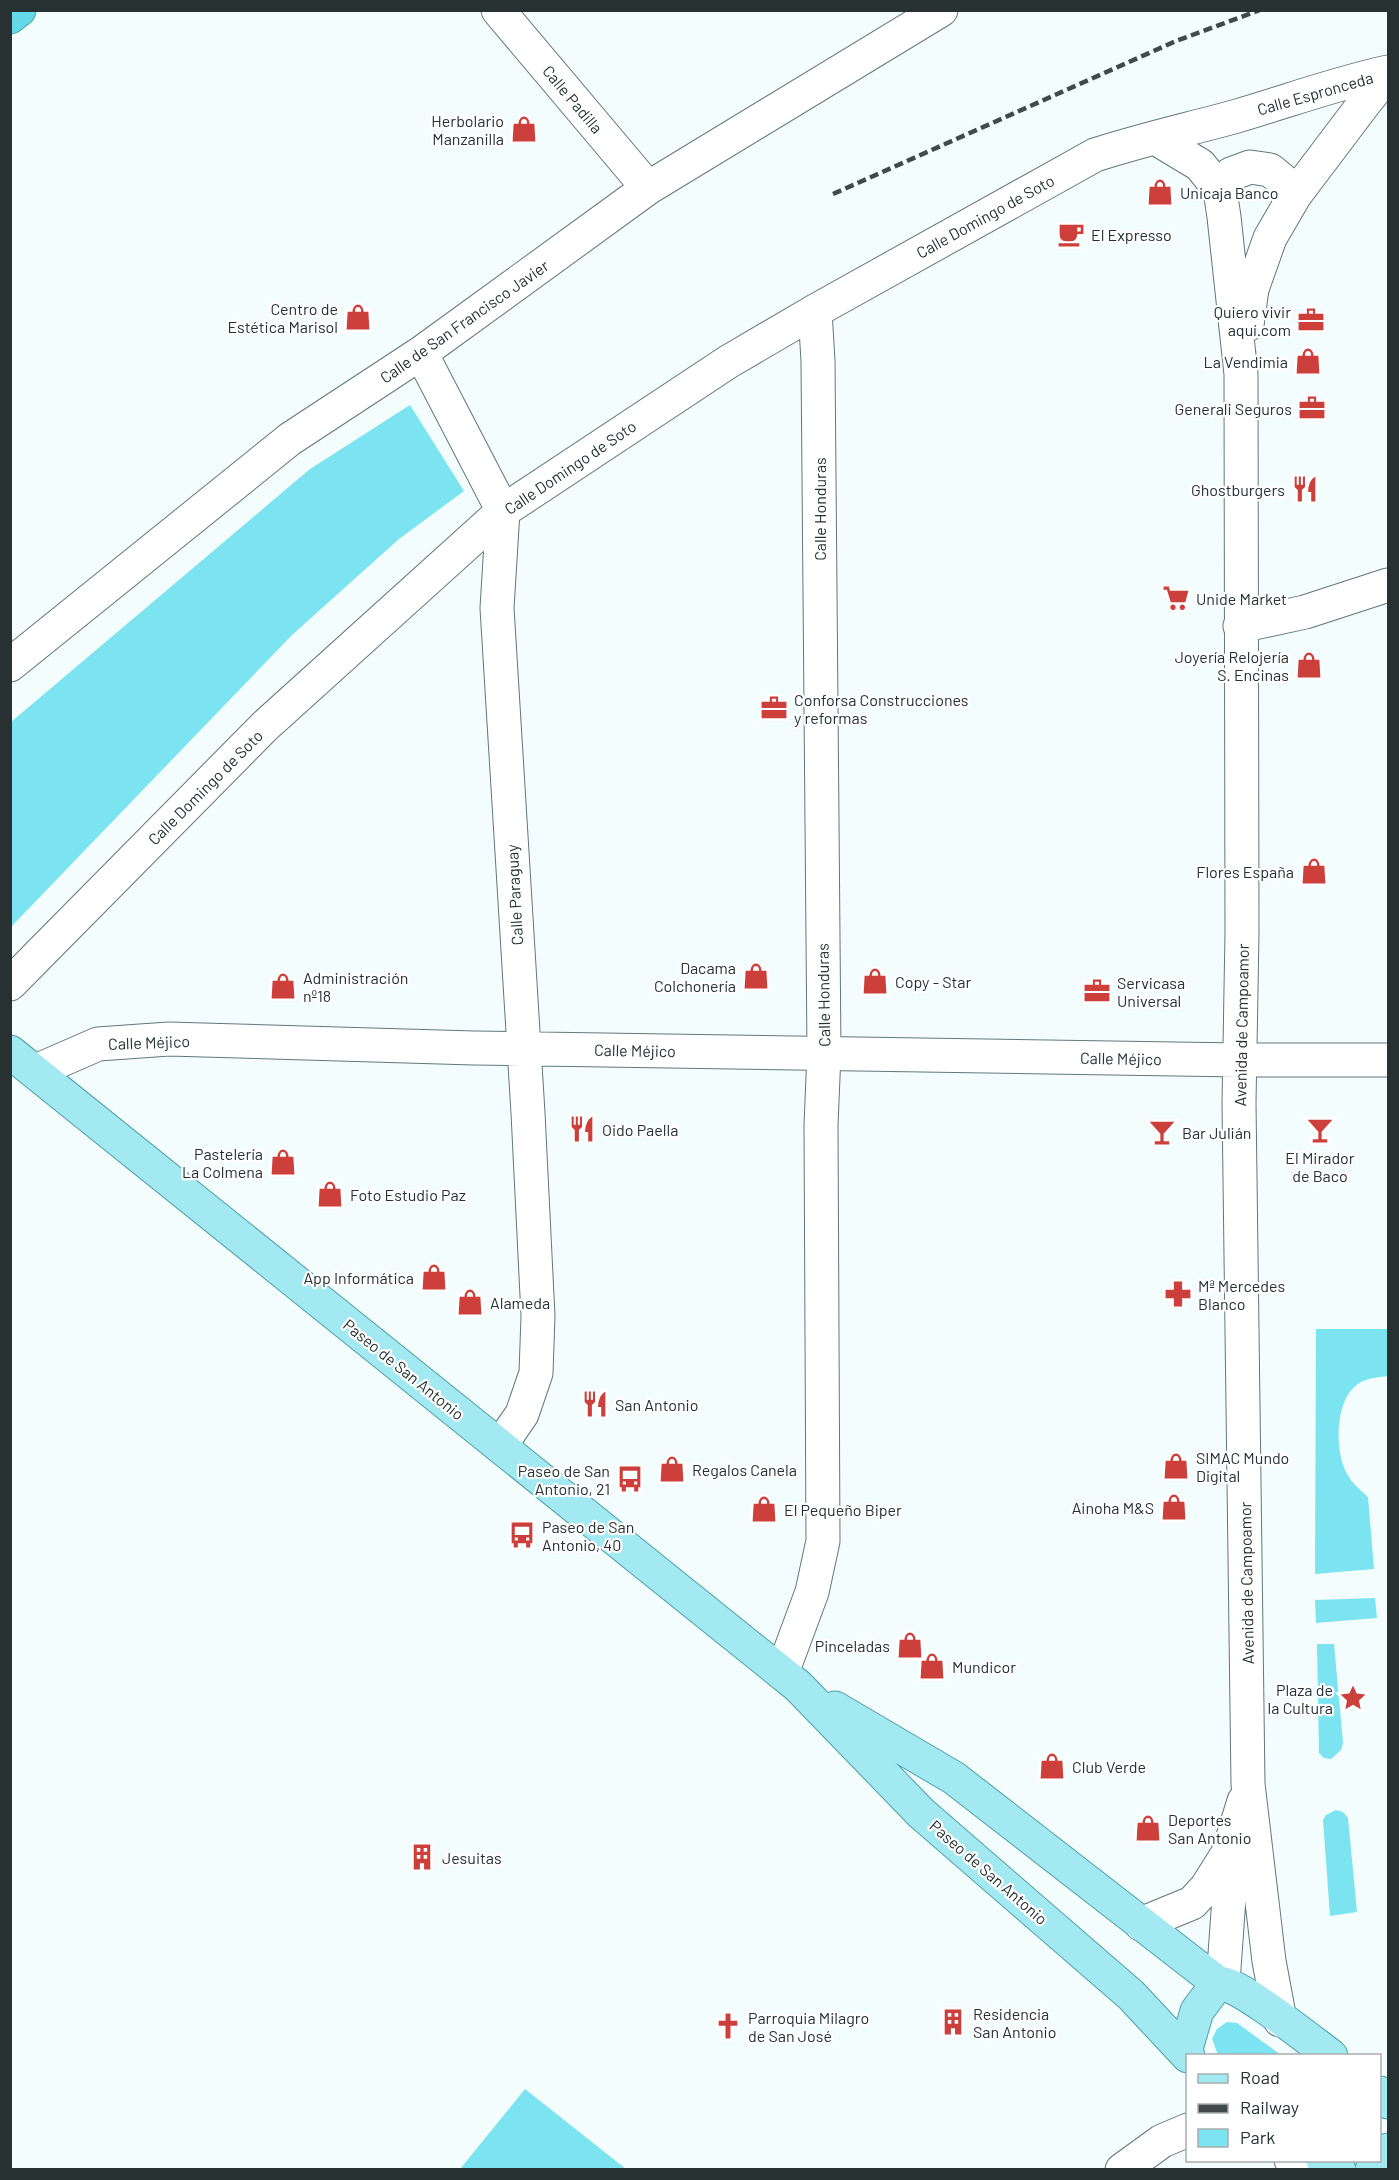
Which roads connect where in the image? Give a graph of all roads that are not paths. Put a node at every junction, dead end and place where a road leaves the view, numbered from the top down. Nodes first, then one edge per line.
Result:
1 (19, 10) edge
2 (498, 10) edge
3 (941, 10) edge
4 (10, 17) edge
5 (1389, 74) edge
6 (1241, 115) joint
7 (1157, 139) junction
8 (648, 188) junction
9 (1220, 190) junction
10 (1295, 195) junction
11 (815, 311) junction
12 (421, 353) junction
13 (1241, 375) junction
14 (503, 511) junction
15 (1389, 585) edge
16 (1240, 626) junction
17 (10, 665) edge
18 (10, 984) edge
19 (522, 1048) junction
20 (824, 1053) junction
21 (1239, 1060) junction
22 (1389, 1060) edge
23 (23, 1062) edge
24 (500, 1446) junction
25 (790, 1679) junction
26 (1248, 1784) junction
27 (1228, 1853) junction
28 (1141, 1924) junction
29 (1221, 1982) junction
30 (1280, 2020) junction
31 (1186, 2054) edge
32 (1330, 2054) edge
33 (1186, 2131) edge
34 (1122, 2169) edge

1 - 4 highway
2 - 8 street, Calle Padilla
3 - 8 street, Calle de San Francisco Javier
5 - 6 street, Calle Espronceda
5 - 10 street, Avenida de Campoamor
6 - 7 street, Calle Domingo de Soto
7 - 9 street
7 - 11 street, Calle Domingo de Soto
8 - 12 street, Calle de San Francisco Javier
9 - 10 street
9 - 13 street, Avenida de Campoamor
10 - 13 street, Avenida de Campoamor
11 - 14 street, Calle Domingo de Soto
11 - 20 street, Calle Honduras
12 - 14 street
12 - 17 street, Calle de San Francisco Javier
13 - 16 street, Avenida de Campoamor
14 - 18 street, Calle Domingo de Soto
14 - 19 street, Calle Paraguay
15 - 16 street
16 - 21 street, Avenida de Campoamor
19 - 20 street, Calle Méjico
19 - 23 street, Calle Méjico
19 - 24 street, Calle Paraguay
20 - 21 street, Calle Méjico
20 - 25 street, Calle Honduras
21 - 22 street, Calle Méjico
21 - 26 street, Avenida de Campoamor
23 - 24 main road, Paseo de San Antonio
24 - 25 main road, Paseo de San Antonio
25 - 28 main road, Paseo de San Antonio
25 - 31 main road, Paseo de San Antonio
26 - 27 street, Avenida de Campoamor
26 - 30 street, Avenida de Campoamor
27 - 28 street, Avenida de Campoamor
27 - 29 street, Avenida de Campoamor
28 - 29 main road, Paseo de San Antonio
29 - 30 main road, Paseo de San Antonio
29 - 31 main road
30 - 32 main road, Paseo de San Antonio
33 - 34 street

